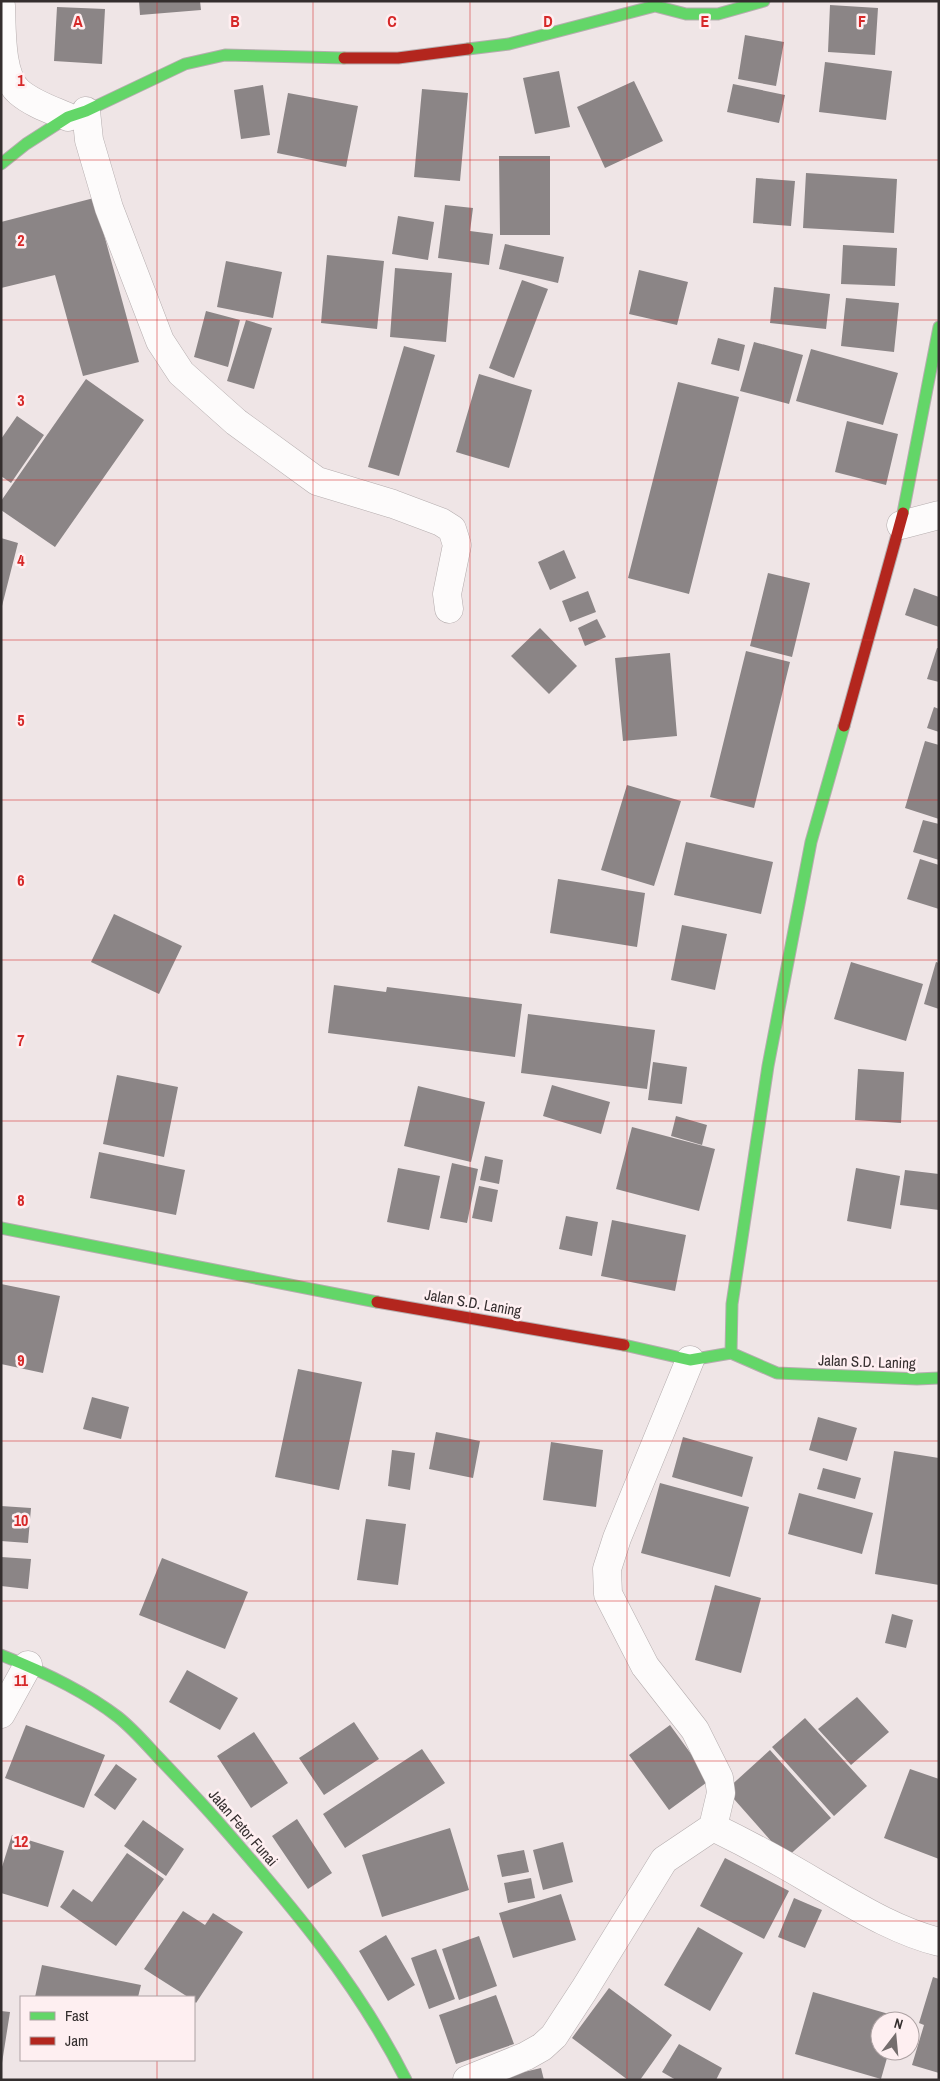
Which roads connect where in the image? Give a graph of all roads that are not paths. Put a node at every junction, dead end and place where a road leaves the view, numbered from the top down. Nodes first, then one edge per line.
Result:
1 (764, 1) edge
2 (655, 4) edge
3 (1, 6) edge
4 (77, 114) junction
5 (1, 164) edge
6 (939, 327) edge
7 (939, 515) edge
8 (901, 525) junction
9 (450, 609) dead end
10 (1, 1228) edge
11 (731, 1353) junction
12 (690, 1360) junction
13 (939, 1378) edge
14 (1, 1655) edge
15 (28, 1665) junction
16 (1, 1714) edge
17 (713, 1826) junction
18 (939, 1942) edge
19 (406, 2080) edge
20 (467, 2080) edge

1 - 2 street
2 - 4 street
3 - 4 street
4 - 5 street
4 - 9 street
6 - 8 street
7 - 8 street
8 - 11 street
10 - 12 street, Jalan S.D. Laning
11 - 12 street, Jalan S.D. Laning
11 - 13 street, Jalan S.D. Laning
12 - 17 street
14 - 15 street, Jalan Fetor Funai
15 - 16 street
15 - 19 street, Jalan Fetor Funai
17 - 18 street
17 - 20 street

